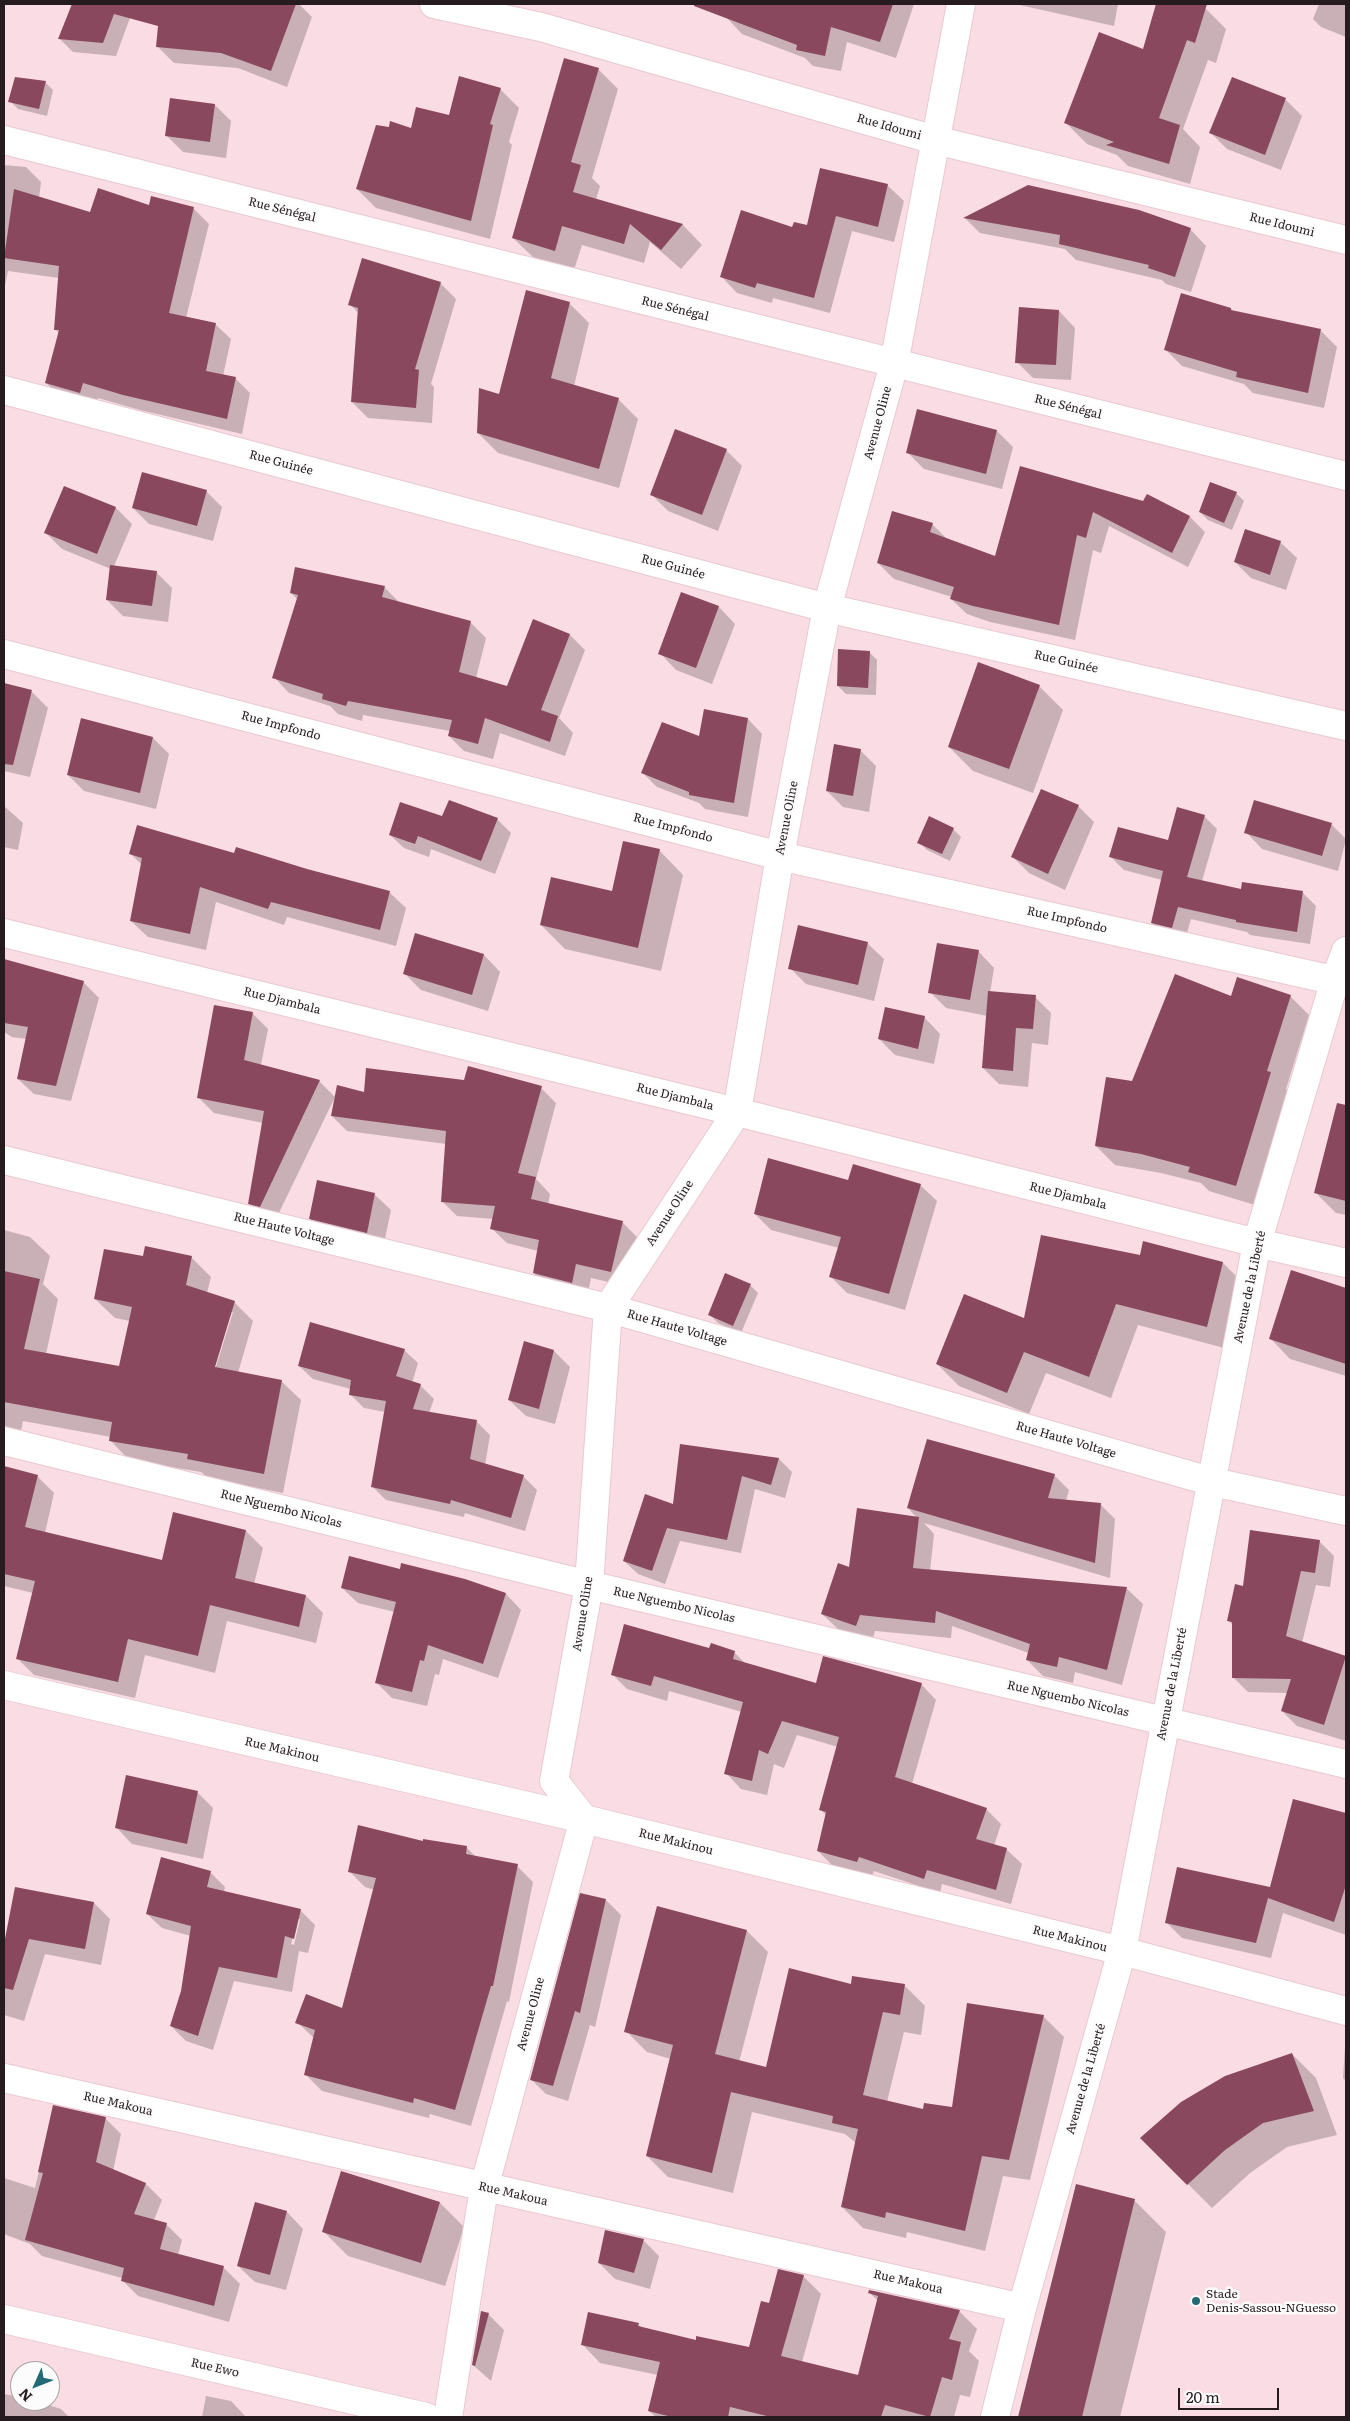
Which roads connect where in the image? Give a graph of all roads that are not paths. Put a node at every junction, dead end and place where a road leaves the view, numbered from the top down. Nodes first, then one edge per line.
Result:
1 (434, 4) edge
2 (961, 4) edge
3 (4, 140) edge
4 (935, 140) junction
5 (1346, 240) edge
6 (894, 364) junction
7 (4, 390) edge
8 (1346, 476) edge
9 (827, 608) junction
10 (4, 654) edge
11 (1346, 726) edge
12 (780, 856) junction
13 (4, 933) edge
14 (1346, 951) edge
15 (1340, 982) edge
16 (737, 1112) junction
17 (4, 1160) edge
18 (1257, 1244) junction
19 (1346, 1263) edge
20 (608, 1308) junction
21 (4, 1441) edge
22 (1212, 1482) junction
23 (1346, 1511) edge
24 (590, 1585) junction
25 (4, 1685) edge
26 (1164, 1722) junction
27 (1346, 1764) edge
28 (584, 1819) junction
29 (1122, 1952) junction
30 (1346, 2011) edge
31 (4, 2078) edge
32 (484, 2188) junction
33 (1022, 2308) junction
34 (4, 2319) edge
35 (426, 2417) edge
36 (448, 2417) edge
37 (995, 2417) edge

1 - 4 street, Rue Idoumi
2 - 4 street, Avenue Oline
3 - 6 street, Rue Sénégal
4 - 5 street, Rue Idoumi
4 - 6 street, Avenue Oline
6 - 8 street, Rue Sénégal
6 - 9 street, Avenue Oline
7 - 9 street, Rue Guinée
9 - 11 street, Rue Guinée
9 - 12 street, Avenue Oline
10 - 12 street, Rue Impfondo
12 - 15 street, Rue Impfondo
12 - 16 street, Avenue Oline
13 - 16 street, Rue Djambala
14 - 15 street, Avenue de la Liberté
15 - 18 street, Avenue de la Liberté
16 - 18 street, Rue Djambala
16 - 20 street, Avenue Oline
17 - 20 street, Rue Haute Voltage
18 - 19 street, Rue Djambala
18 - 22 street, Avenue de la Liberté
20 - 22 street, Rue Haute Voltage
20 - 24 street, Avenue Oline
21 - 24 street, Rue Nguembo Nicolas
22 - 23 street, Rue Haute Voltage
22 - 26 street, Avenue de la Liberté
24 - 26 street, Rue Nguembo Nicolas
24 - 28 street, Avenue Oline
25 - 28 street, Rue Makinou
26 - 27 street, Rue Nguembo Nicolas
26 - 29 street, Avenue de la Liberté
28 - 29 street, Rue Makinou
28 - 32 street, Avenue Oline
29 - 30 street, Rue Makinou
29 - 33 street, Avenue de la Liberté
31 - 32 street, Rue Makoua
32 - 33 street, Rue Makoua
32 - 36 street, Avenue Oline
33 - 37 street, Avenue de la Liberté
34 - 35 street, Rue Ewo

